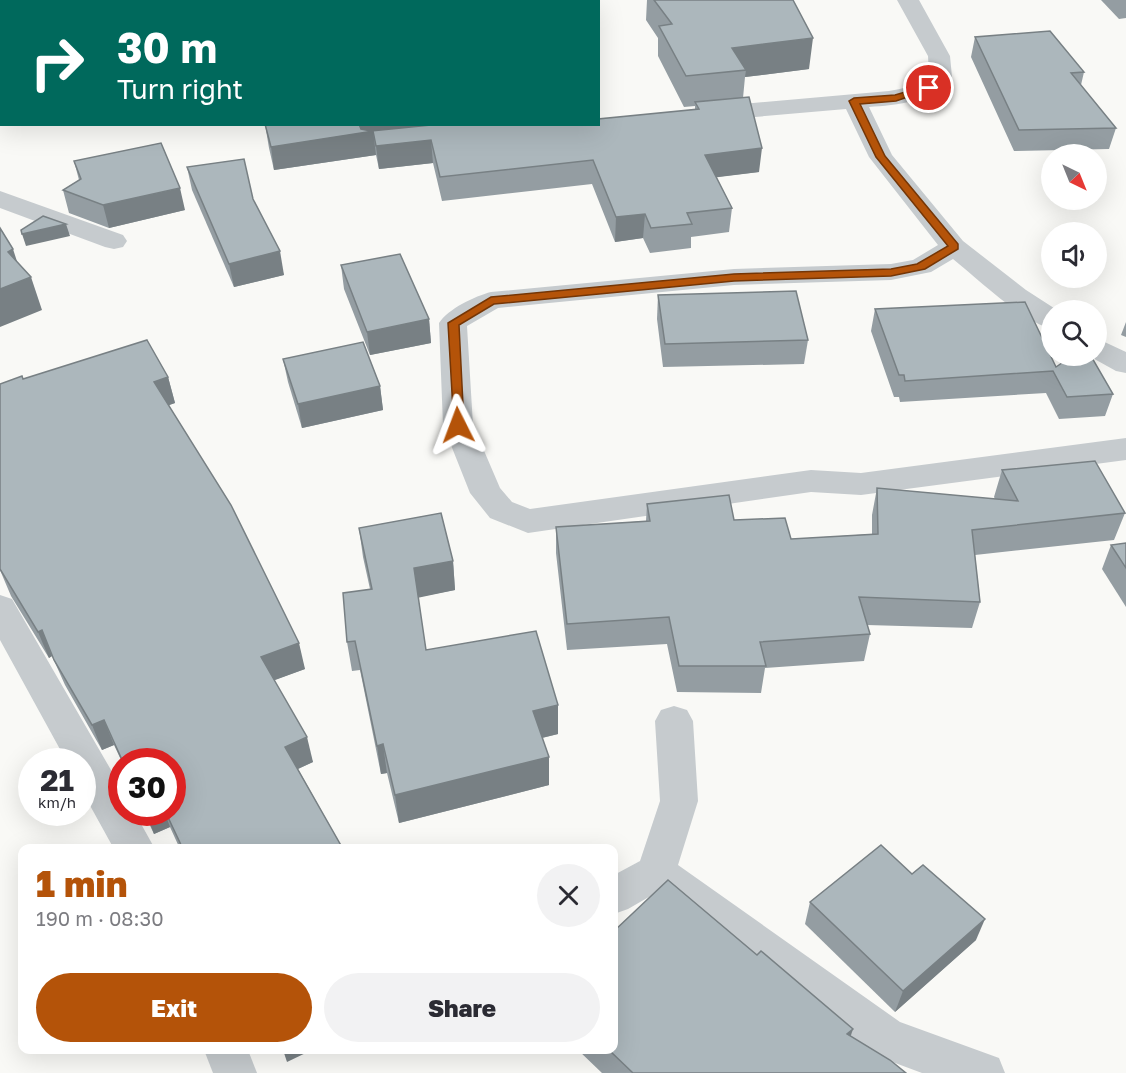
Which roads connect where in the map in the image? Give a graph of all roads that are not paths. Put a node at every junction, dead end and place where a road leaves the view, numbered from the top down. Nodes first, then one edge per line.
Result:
1 (908, 0) edge
2 (854, 101) junction
3 (686, 116) edge
4 (0, 198) edge
5 (114, 241) dead end
6 (954, 247) junction
7 (1041, 313) edge
8 (1107, 353) edge
9 (1126, 364) edge
10 (1126, 449) edge
11 (0, 608) edge
12 (674, 721) dead end
13 (132, 844) edge
14 (656, 872) junction
15 (618, 894) edge
16 (228, 1054) edge
17 (235, 1073) edge
18 (983, 1073) edge

1 - 2 street
2 - 3 street
2 - 6 street
4 - 5 street
6 - 7 street
6 - 10 street
8 - 9 street
11 - 13 street
12 - 14 street
14 - 15 street
14 - 18 street
16 - 17 street

